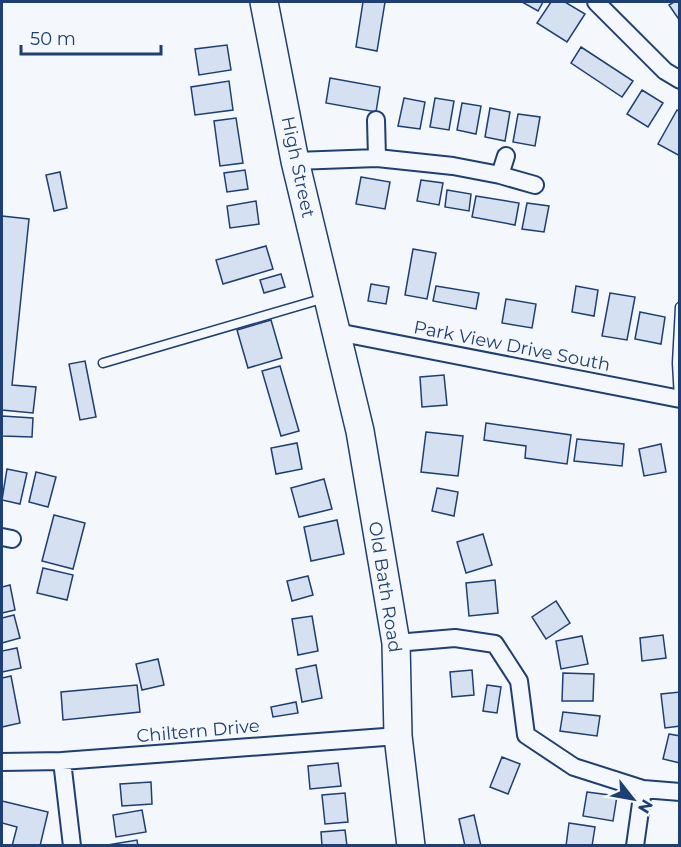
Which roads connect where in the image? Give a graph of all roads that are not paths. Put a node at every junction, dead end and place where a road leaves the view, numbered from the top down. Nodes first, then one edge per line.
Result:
1 (264, 2) edge
2 (596, 2) edge
3 (680, 80) edge
4 (376, 120) dead end
5 (506, 156) dead end
6 (377, 158) junction
7 (296, 161) junction
8 (500, 174) junction
9 (536, 185) dead end
10 (328, 297) junction
11 (680, 307) edge
12 (337, 332) junction
13 (103, 363) dead end
14 (679, 399) edge
15 (396, 643) junction
16 (398, 736) junction
17 (63, 761) junction
18 (2, 762) edge
19 (643, 789) junction
20 (680, 792) edge
21 (72, 846) edge
22 (411, 846) edge
23 (635, 846) edge

1 - 7 main road, High Street
2 - 3 street
4 - 6 street
5 - 8 street
6 - 7 street
6 - 8 street
7 - 10 main road, High Street
8 - 9 street
10 - 12 main road, High Street
10 - 13 lane
11 - 14 lane
12 - 14 street, Park View Drive South
12 - 15 main road, Old Bath Road
15 - 16 main road, Old Bath Road
15 - 19 street
16 - 17 street, Chiltern Drive
16 - 22 main road, Old Bath Road
17 - 18 street, Chiltern Drive
17 - 21 street
19 - 20 street
19 - 23 street

